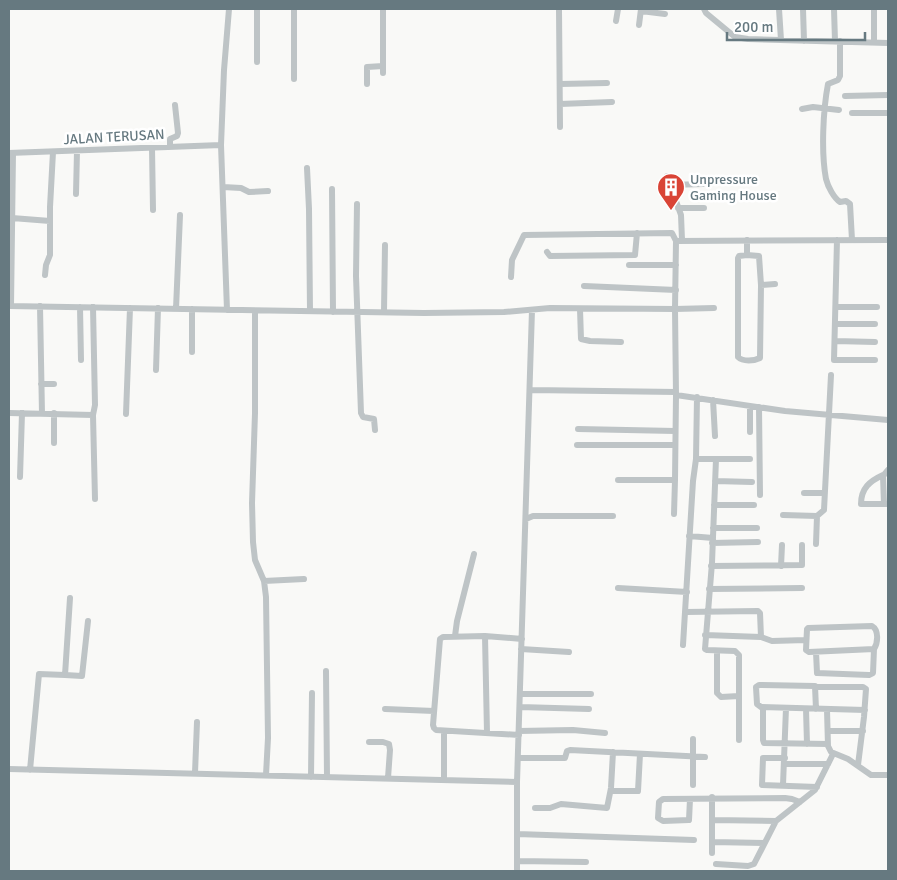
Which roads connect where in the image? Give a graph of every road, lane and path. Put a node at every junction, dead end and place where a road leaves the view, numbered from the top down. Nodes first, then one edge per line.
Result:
1 (229, 9) edge
2 (257, 9) edge
3 (294, 9) edge
4 (384, 9) edge
5 (560, 9) edge
6 (618, 9) edge
7 (704, 9) edge
8 (779, 9) edge
9 (803, 9) edge
10 (834, 9) edge
11 (874, 9) edge
12 (641, 10) edge
13 (665, 14) dead end
14 (616, 22) dead end
15 (639, 25) dead end
16 (781, 40) junction
17 (804, 41) junction
18 (838, 41) junction
19 (874, 42) junction
20 (888, 43) edge
21 (257, 62) dead end
22 (294, 78) dead end
23 (607, 83) dead end
24 (367, 84) dead end
25 (560, 84) junction
26 (888, 95) edge
27 (845, 96) dead end
28 (612, 102) dead end
29 (560, 104) junction
30 (175, 105) dead end
31 (825, 108) junction
32 (802, 109) dead end
33 (839, 110) dead end
34 (852, 113) dead end
35 (888, 113) edge
36 (560, 127) dead end
37 (221, 145) junction
38 (170, 146) junction
39 (152, 148) junction
40 (77, 151) junction
41 (53, 152) junction
42 (10, 153) edge
43 (307, 168) dead end
44 (667, 176) dead end
45 (703, 184) dead end
46 (670, 185) junction
47 (223, 188) junction
48 (332, 189) dead end
49 (268, 191) dead end
50 (76, 194) dead end
51 (357, 204) dead end
52 (678, 208) junction
53 (704, 208) dead end
54 (153, 210) dead end
55 (180, 215) dead end
56 (12, 218) junction
57 (50, 221) junction
58 (637, 233) junction
59 (679, 240) junction
60 (747, 240) junction
61 (837, 240) junction
62 (852, 240) junction
63 (888, 240) edge
64 (385, 245) dead end
65 (547, 252) dead end
66 (747, 255) junction
67 (629, 265) dead end
68 (676, 265) junction
69 (45, 275) dead end
70 (511, 276) dead end
71 (775, 284) dead end
72 (761, 285) junction
73 (584, 286) dead end
74 (676, 290) junction
75 (10, 306) edge
76 (40, 306) junction
77 (80, 307) junction
78 (93, 307) junction
79 (836, 307) junction
80 (130, 308) junction
81 (158, 308) junction
82 (176, 308) junction
83 (714, 308) dead end
84 (877, 308) dead end
85 (192, 309) junction
86 (580, 309) junction
87 (675, 309) junction
88 (227, 310) junction
89 (532, 310) junction
90 (254, 311) junction
91 (310, 312) junction
92 (333, 312) junction
93 (357, 312) junction
94 (384, 312) junction
95 (836, 324) junction
96 (875, 324) dead end
97 (621, 342) dead end
98 (835, 342) junction
99 (875, 342) dead end
100 (192, 352) dead end
101 (81, 360) dead end
102 (876, 360) dead end
103 (156, 370) dead end
104 (831, 374) dead end
105 (41, 384) junction
106 (54, 384) dead end
107 (531, 390) junction
108 (676, 393) junction
109 (697, 397) junction
110 (713, 400) junction
111 (750, 406) junction
112 (759, 407) junction
113 (9, 413) edge
114 (22, 413) junction
115 (54, 413) junction
116 (42, 414) junction
117 (93, 414) junction
118 (126, 414) dead end
119 (828, 414) junction
120 (888, 420) edge
121 (578, 429) dead end
122 (375, 430) dead end
123 (676, 431) junction
124 (750, 432) dead end
125 (715, 436) dead end
126 (54, 442) dead end
127 (577, 445) dead end
128 (675, 445) junction
129 (696, 459) junction
130 (716, 459) junction
131 (750, 459) dead end
132 (886, 472) edge
133 (20, 477) dead end
134 (618, 480) dead end
135 (675, 480) junction
136 (715, 481) junction
137 (752, 482) dead end
138 (804, 493) dead end
139 (824, 493) junction
140 (760, 494) dead end
141 (95, 499) dead end
142 (886, 504) edge
143 (714, 505) junction
144 (754, 505) dead end
145 (674, 514) dead end
146 (783, 515) dead end
147 (613, 516) dead end
148 (817, 516) junction
149 (526, 519) junction
150 (713, 528) junction
151 (757, 528) dead end
152 (689, 536) junction
153 (713, 540) junction
154 (758, 542) dead end
155 (816, 544) dead end
156 (782, 545) dead end
157 (802, 545) dead end
158 (474, 554) dead end
159 (711, 566) junction
160 (781, 566) junction
161 (304, 579) dead end
162 (264, 581) junction
163 (618, 588) dead end
164 (802, 588) dead end
165 (709, 589) junction
166 (687, 592) junction
167 (70, 598) dead end
168 (686, 612) junction
169 (708, 612) junction
170 (88, 621) dead end
171 (705, 635) junction
172 (455, 636) junction
173 (485, 636) junction
174 (761, 637) junction
175 (522, 639) junction
176 (806, 640) junction
177 (683, 644) dead end
178 (521, 649) junction
179 (874, 650) junction
180 (717, 651) junction
181 (569, 652) dead end
182 (816, 652) junction
183 (326, 671) dead end
184 (65, 675) junction
185 (815, 687) junction
186 (312, 693) dead end
187 (520, 694) junction
188 (591, 694) dead end
189 (739, 696) junction
190 (520, 707) junction
191 (763, 708) junction
192 (786, 708) junction
193 (806, 708) junction
194 (385, 709) dead end
195 (590, 709) dead end
196 (816, 709) junction
197 (827, 710) junction
198 (865, 710) junction
199 (434, 711) junction
200 (197, 722) dead end
201 (444, 731) junction
202 (828, 731) junction
203 (863, 731) junction
204 (487, 733) junction
205 (519, 733) junction
206 (605, 733) dead end
207 (693, 739) dead end
208 (739, 740) dead end
209 (369, 742) dead end
210 (785, 744) junction
211 (807, 744) junction
212 (828, 744) junction
213 (613, 752) junction
214 (640, 754) junction
215 (833, 754) junction
216 (693, 756) junction
217 (705, 757) dead end
218 (519, 758) junction
219 (784, 761) junction
220 (828, 764) junction
221 (858, 764) junction
222 (9, 769) edge
223 (30, 770) junction
224 (195, 773) junction
225 (266, 775) junction
226 (888, 775) edge
227 (311, 777) junction
228 (327, 777) junction
229 (388, 778) junction
230 (444, 779) junction
231 (517, 782) junction
232 (692, 785) dead end
233 (783, 785) junction
234 (817, 787) junction
235 (611, 792) junction
236 (712, 797) junction
237 (690, 799) junction
238 (800, 802) junction
239 (535, 808) dead end
240 (712, 820) junction
241 (776, 821) junction
242 (517, 834) junction
243 (694, 840) dead end
244 (712, 842) junction
245 (764, 843) junction
246 (712, 853) dead end
247 (517, 861) junction
248 (586, 862) dead end
249 (716, 864) dead end
250 (738, 868) edge
251 (517, 871) edge

1 - 37 street
2 - 21 street
3 - 22 street
4 - 24 street
5 - 25 street
6 - 14 street
7 - 16 street
8 - 16 street
9 - 17 street
10 - 18 street
11 - 19 street
12 - 13 street
12 - 15 street
16 - 17 street
17 - 18 street
18 - 19 street
18 - 31 street
19 - 20 street
23 - 25 street
25 - 29 street
26 - 27 street
28 - 29 street
29 - 36 street
30 - 38 street
31 - 32 street
31 - 33 street
31 - 62 street
34 - 35 street
37 - 38 street, JALAN TERUSAN
37 - 47 street
38 - 39 street, JALAN TERUSAN
39 - 40 street, JALAN TERUSAN
39 - 54 street
40 - 41 street, JALAN TERUSAN
40 - 50 street
41 - 42 street, JALAN TERUSAN
41 - 57 street
42 - 56 street
43 - 91 street
44 - 46 street
45 - 46 street
46 - 52 street
47 - 49 street
47 - 88 street
48 - 92 street
51 - 93 street
52 - 53 street
52 - 59 street
55 - 82 street
56 - 57 street
56 - 75 street
57 - 69 street
58 - 59 street
58 - 65 street
58 - 70 street
59 - 60 street
59 - 68 street
60 - 61 street
60 - 66 street
61 - 62 street
61 - 79 street
62 - 63 street
64 - 94 street
66 - 72 street
66 - 72 street
67 - 68 street
68 - 74 street
71 - 72 street
73 - 74 street
74 - 87 street
75 - 76 street
76 - 77 street
76 - 105 street
77 - 78 street
77 - 101 street
78 - 80 street
78 - 117 street
79 - 84 street
79 - 95 street
80 - 81 street
80 - 118 street
81 - 82 street
81 - 103 street
82 - 85 street
83 - 87 street
85 - 88 street
85 - 100 street
86 - 87 street
86 - 89 street
86 - 97 street
87 - 108 street
88 - 90 street
89 - 94 street
89 - 107 street
90 - 91 street
90 - 162 street
91 - 92 street
92 - 93 street
93 - 94 street
93 - 122 street
95 - 96 street
95 - 98 street
98 - 99 street
98 - 102 street
104 - 119 street
105 - 106 street
105 - 116 street
107 - 108 street
107 - 149 street
108 - 109 street
108 - 123 street
109 - 110 street
109 - 129 street
110 - 111 street
110 - 125 street
111 - 112 street
111 - 124 street
112 - 119 street
112 - 140 street
113 - 114 street
114 - 116 street
114 - 133 street
115 - 116 street
115 - 117 street
115 - 126 street
117 - 141 street
119 - 120 street
119 - 139 street
121 - 123 street
123 - 128 street
127 - 128 street
128 - 135 street
129 - 130 street
129 - 152 street
130 - 131 street
130 - 136 street
132 - 142 street
132 - 142 street
134 - 135 street
135 - 145 street
136 - 137 street
136 - 143 street
138 - 139 street
139 - 148 street
143 - 144 street
143 - 150 street
146 - 148 street
147 - 149 street
148 - 155 street
149 - 175 street
150 - 151 street
150 - 153 street
152 - 153 street
152 - 166 street
153 - 154 street
153 - 159 street
156 - 160 street
157 - 160 street
158 - 172 street
159 - 160 street
159 - 165 street
161 - 162 street
162 - 225 street
163 - 166 street
164 - 165 street
165 - 169 street
166 - 168 street
167 - 184 street
168 - 169 street
168 - 177 street
169 - 171 street
169 - 174 street
170 - 184 street
171 - 174 street
171 - 180 street
172 - 173 street
172 - 199 street
173 - 175 street
173 - 204 street
174 - 176 street
175 - 178 street
176 - 179 street
176 - 182 street
178 - 181 street
178 - 187 street
179 - 182 street
179 - 182 street
180 - 189 street
180 - 189 street
183 - 228 street
184 - 223 street
185 - 191 street
185 - 196 street
185 - 198 street
186 - 227 street
187 - 188 street
187 - 190 street
189 - 208 street
190 - 195 street
190 - 205 street
191 - 192 street
191 - 210 street
192 - 193 street
192 - 210 street
193 - 196 street
193 - 211 street
194 - 199 street
196 - 197 street
197 - 198 street
197 - 202 street
198 - 203 street
199 - 201 street
200 - 224 street
201 - 204 street
201 - 230 street
202 - 203 street
202 - 212 street
203 - 221 street
204 - 205 street
205 - 206 street
205 - 218 street
207 - 216 street
209 - 229 street
210 - 211 street
210 - 219 street
211 - 212 street
212 - 215 street
213 - 214 street
213 - 218 street
213 - 235 street
214 - 216 street
214 - 235 street
215 - 220 street
215 - 221 street
216 - 217 street
216 - 232 street
218 - 231 street
219 - 220 street
219 - 233 street
219 - 233 street
220 - 234 street
221 - 226 street
222 - 223 street
223 - 224 street
224 - 225 street
225 - 227 street
227 - 228 street
228 - 229 street
229 - 230 street
230 - 231 street
231 - 242 street
233 - 234 street
234 - 238 street
235 - 239 street
236 - 237 street
236 - 238 street
236 - 240 street
237 - 237 street
238 - 241 street
240 - 241 street
240 - 244 street
241 - 245 street
242 - 243 street
242 - 247 street
244 - 245 street
244 - 246 street
245 - 250 street
247 - 248 street
247 - 251 street
249 - 250 street

